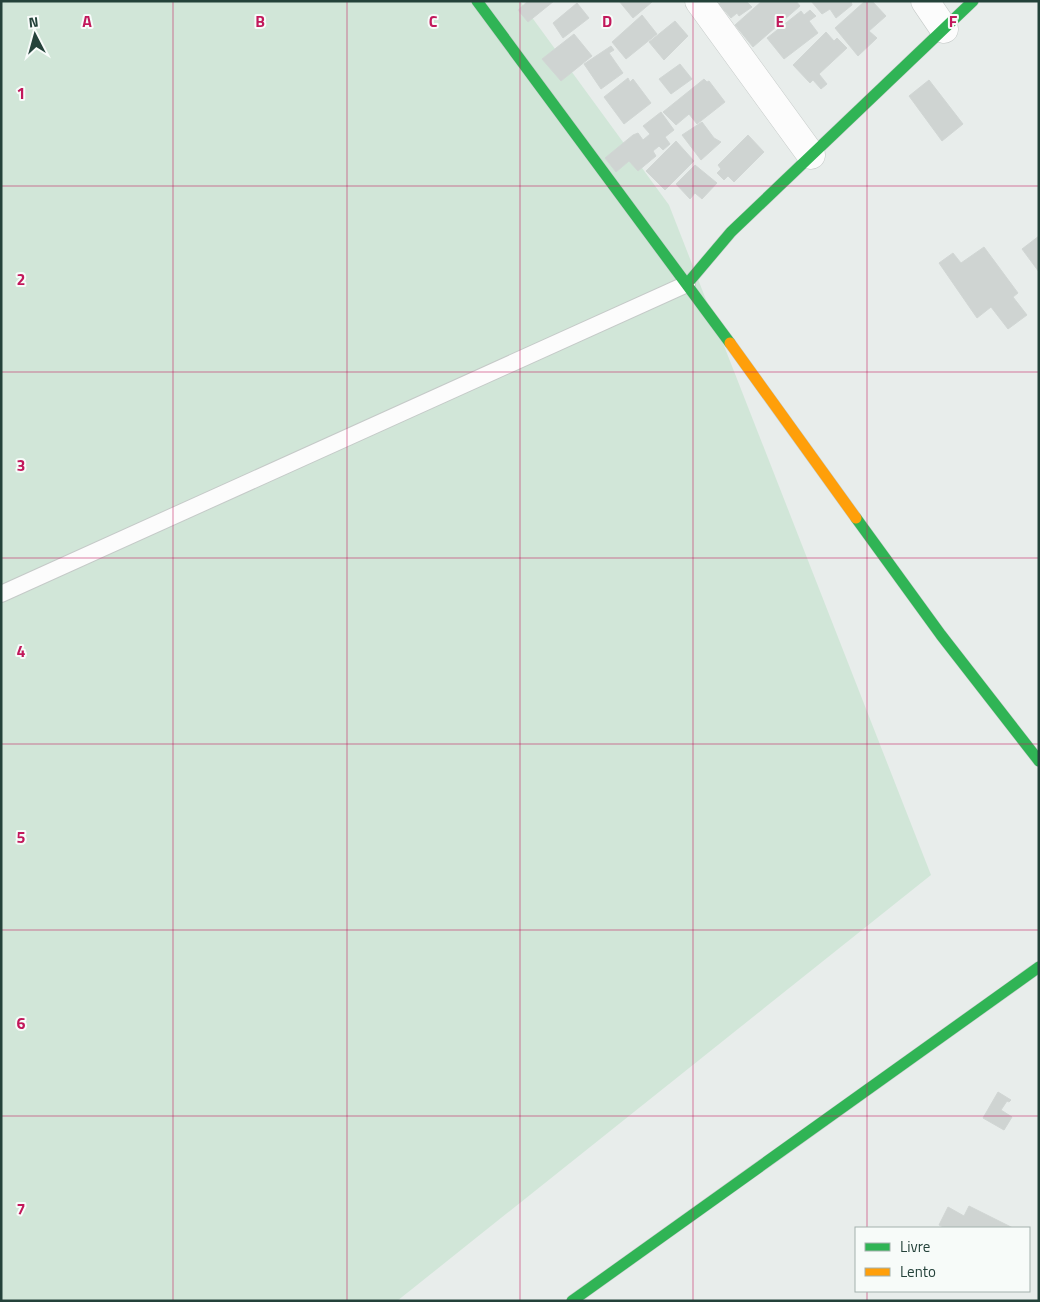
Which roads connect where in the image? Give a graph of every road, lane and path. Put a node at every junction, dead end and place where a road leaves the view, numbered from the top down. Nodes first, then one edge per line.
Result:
1 (477, 1) edge
2 (699, 1) edge
3 (925, 1) edge
4 (973, 1) edge
5 (944, 29) junction
6 (811, 155) junction
7 (687, 284) junction
8 (1, 594) edge
9 (1039, 761) edge
10 (1039, 967) edge
11 (572, 1301) edge

1 - 7 street
2 - 6 street
3 - 5 street
4 - 5 street
5 - 6 street
6 - 7 street
7 - 8 lane
7 - 9 street
10 - 11 street

